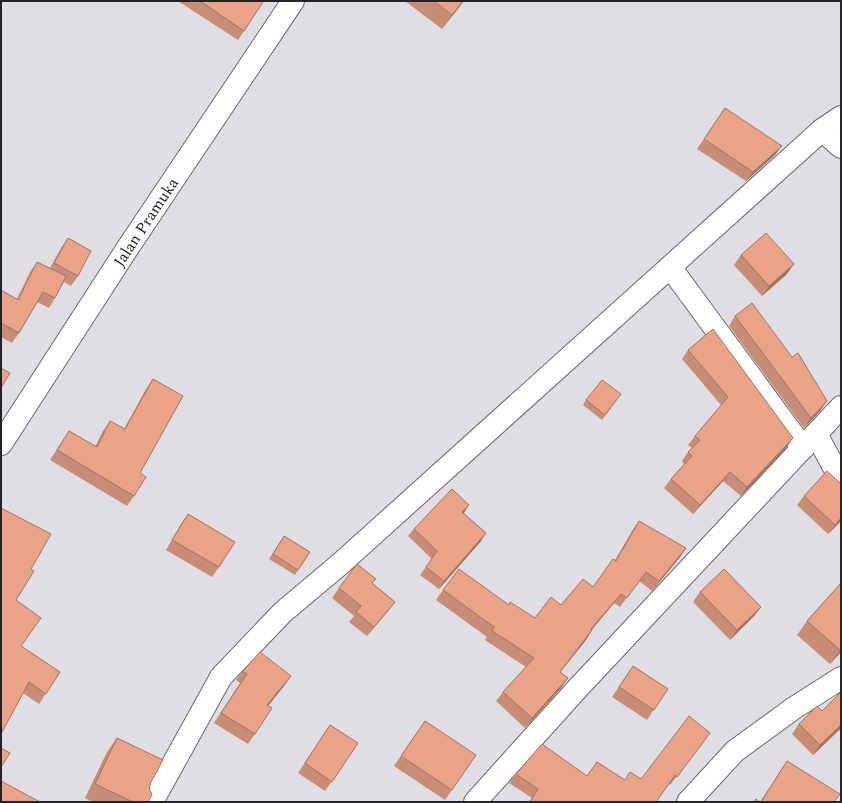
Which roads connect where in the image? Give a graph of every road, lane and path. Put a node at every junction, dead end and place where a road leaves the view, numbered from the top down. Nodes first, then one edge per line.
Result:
1 (294, 1) edge
2 (841, 117) edge
3 (822, 130) junction
4 (841, 146) edge
5 (670, 267) junction
6 (841, 407) edge
7 (809, 441) junction
8 (1, 444) edge
9 (841, 480) edge
10 (841, 678) edge
11 (152, 802) edge
12 (475, 802) edge
13 (688, 802) edge

1 - 8 street, Jalan Pramuka
2 - 3 street
3 - 4 street
3 - 5 street
5 - 7 street
5 - 11 street
6 - 7 street
7 - 9 street
7 - 12 street
10 - 13 street

